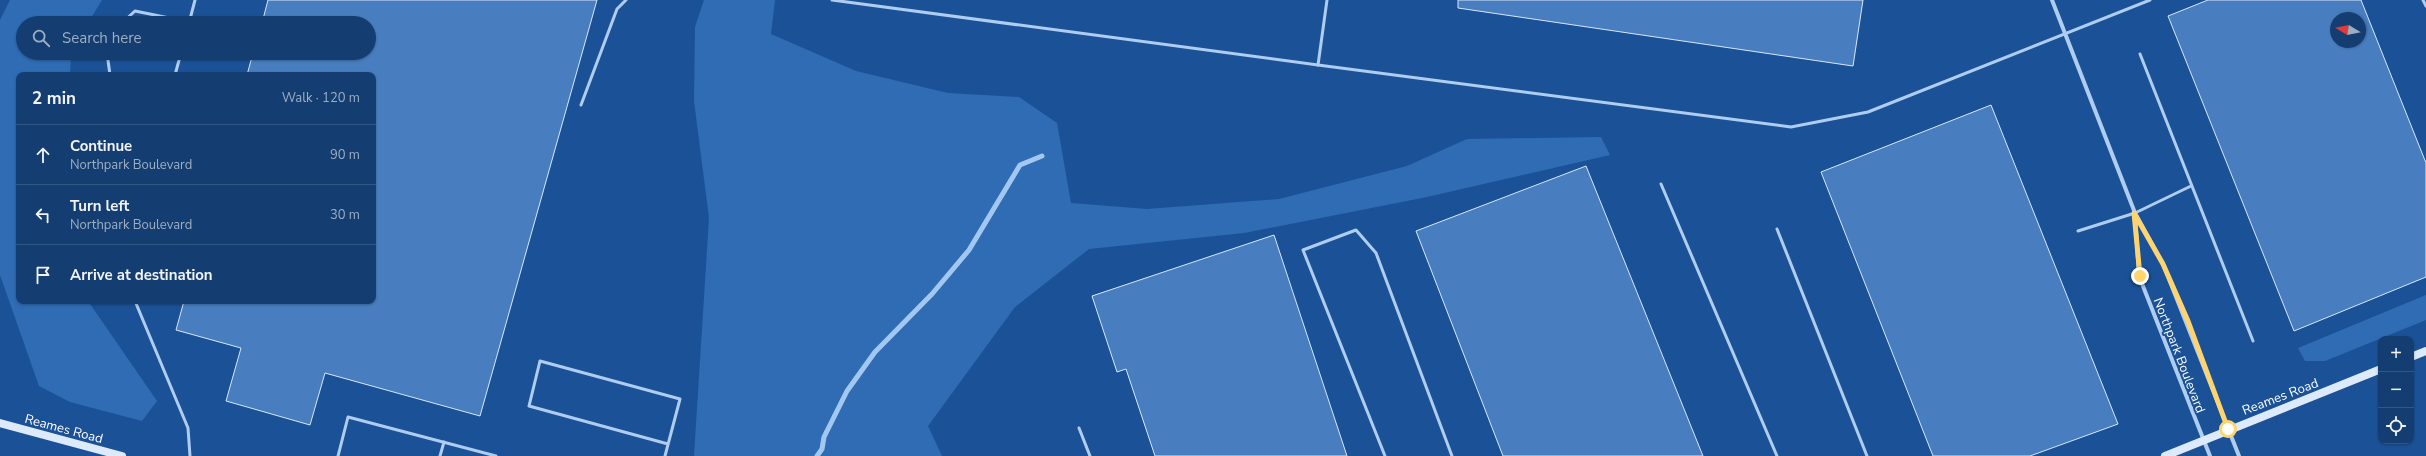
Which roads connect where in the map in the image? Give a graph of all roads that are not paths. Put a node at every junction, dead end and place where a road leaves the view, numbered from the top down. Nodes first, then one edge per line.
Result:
1 (195, 0) edge
2 (626, 0) edge
3 (832, 0) edge
4 (1327, 0) edge
5 (2052, 0) edge
6 (2150, 0) edge
7 (2424, 0) edge
8 (2426, 6) edge
9 (130, 16) edge
10 (158, 16) edge
11 (191, 16) edge
12 (2065, 33) junction
13 (2140, 54) dead end
14 (108, 60) edge
15 (179, 60) edge
16 (1318, 65) junction
17 (110, 72) edge
18 (176, 72) edge
19 (581, 105) dead end
20 (1661, 184) dead end
21 (2191, 186) junction
22 (2134, 213) junction
23 (1777, 229) dead end
24 (2078, 231) dead end
25 (136, 304) edge
26 (2253, 341) dead end
27 (2426, 351) edge
28 (2414, 356) edge
29 (2378, 370) edge
30 (0, 423) edge
31 (1079, 428) dead end
32 (2228, 429) junction
33 (2203, 441) junction
34 (444, 442) junction
35 (668, 444) junction
36 (122, 456) edge
37 (190, 456) edge
38 (338, 456) edge
39 (440, 456) edge
40 (496, 456) edge
41 (664, 456) edge
42 (1090, 456) edge
43 (1385, 456) edge
44 (1452, 456) edge
45 (1777, 456) edge
46 (1867, 456) edge
47 (2166, 456) edge
48 (2210, 456) edge
49 (2239, 456) edge

1 - 11 lane
2 - 19 lane
3 - 16 lane
4 - 16 lane
5 - 12 street, Northpark Boulevard
6 - 12 lane
7 - 8 lane
9 - 10 lane
12 - 16 lane
12 - 22 street, Northpark Boulevard
13 - 21 lane
14 - 17 lane
15 - 18 lane
20 - 45 lane
21 - 22 lane
21 - 26 lane
22 - 24 lane
22 - 32 street, Northpark Boulevard
22 - 33 street, Northpark Boulevard
23 - 46 lane
25 - 37 lane
27 - 28 main road
29 - 32 main road, Reames Road
30 - 36 main road, Reames Road
31 - 42 lane
32 - 33 main road, Reames Road
32 - 49 street, Northpark Boulevard
33 - 47 main road, Reames Road
33 - 48 street, Northpark Boulevard
34 - 38 lane
34 - 39 lane
34 - 40 lane
35 - 35 lane
35 - 41 lane
43 - 44 lane

